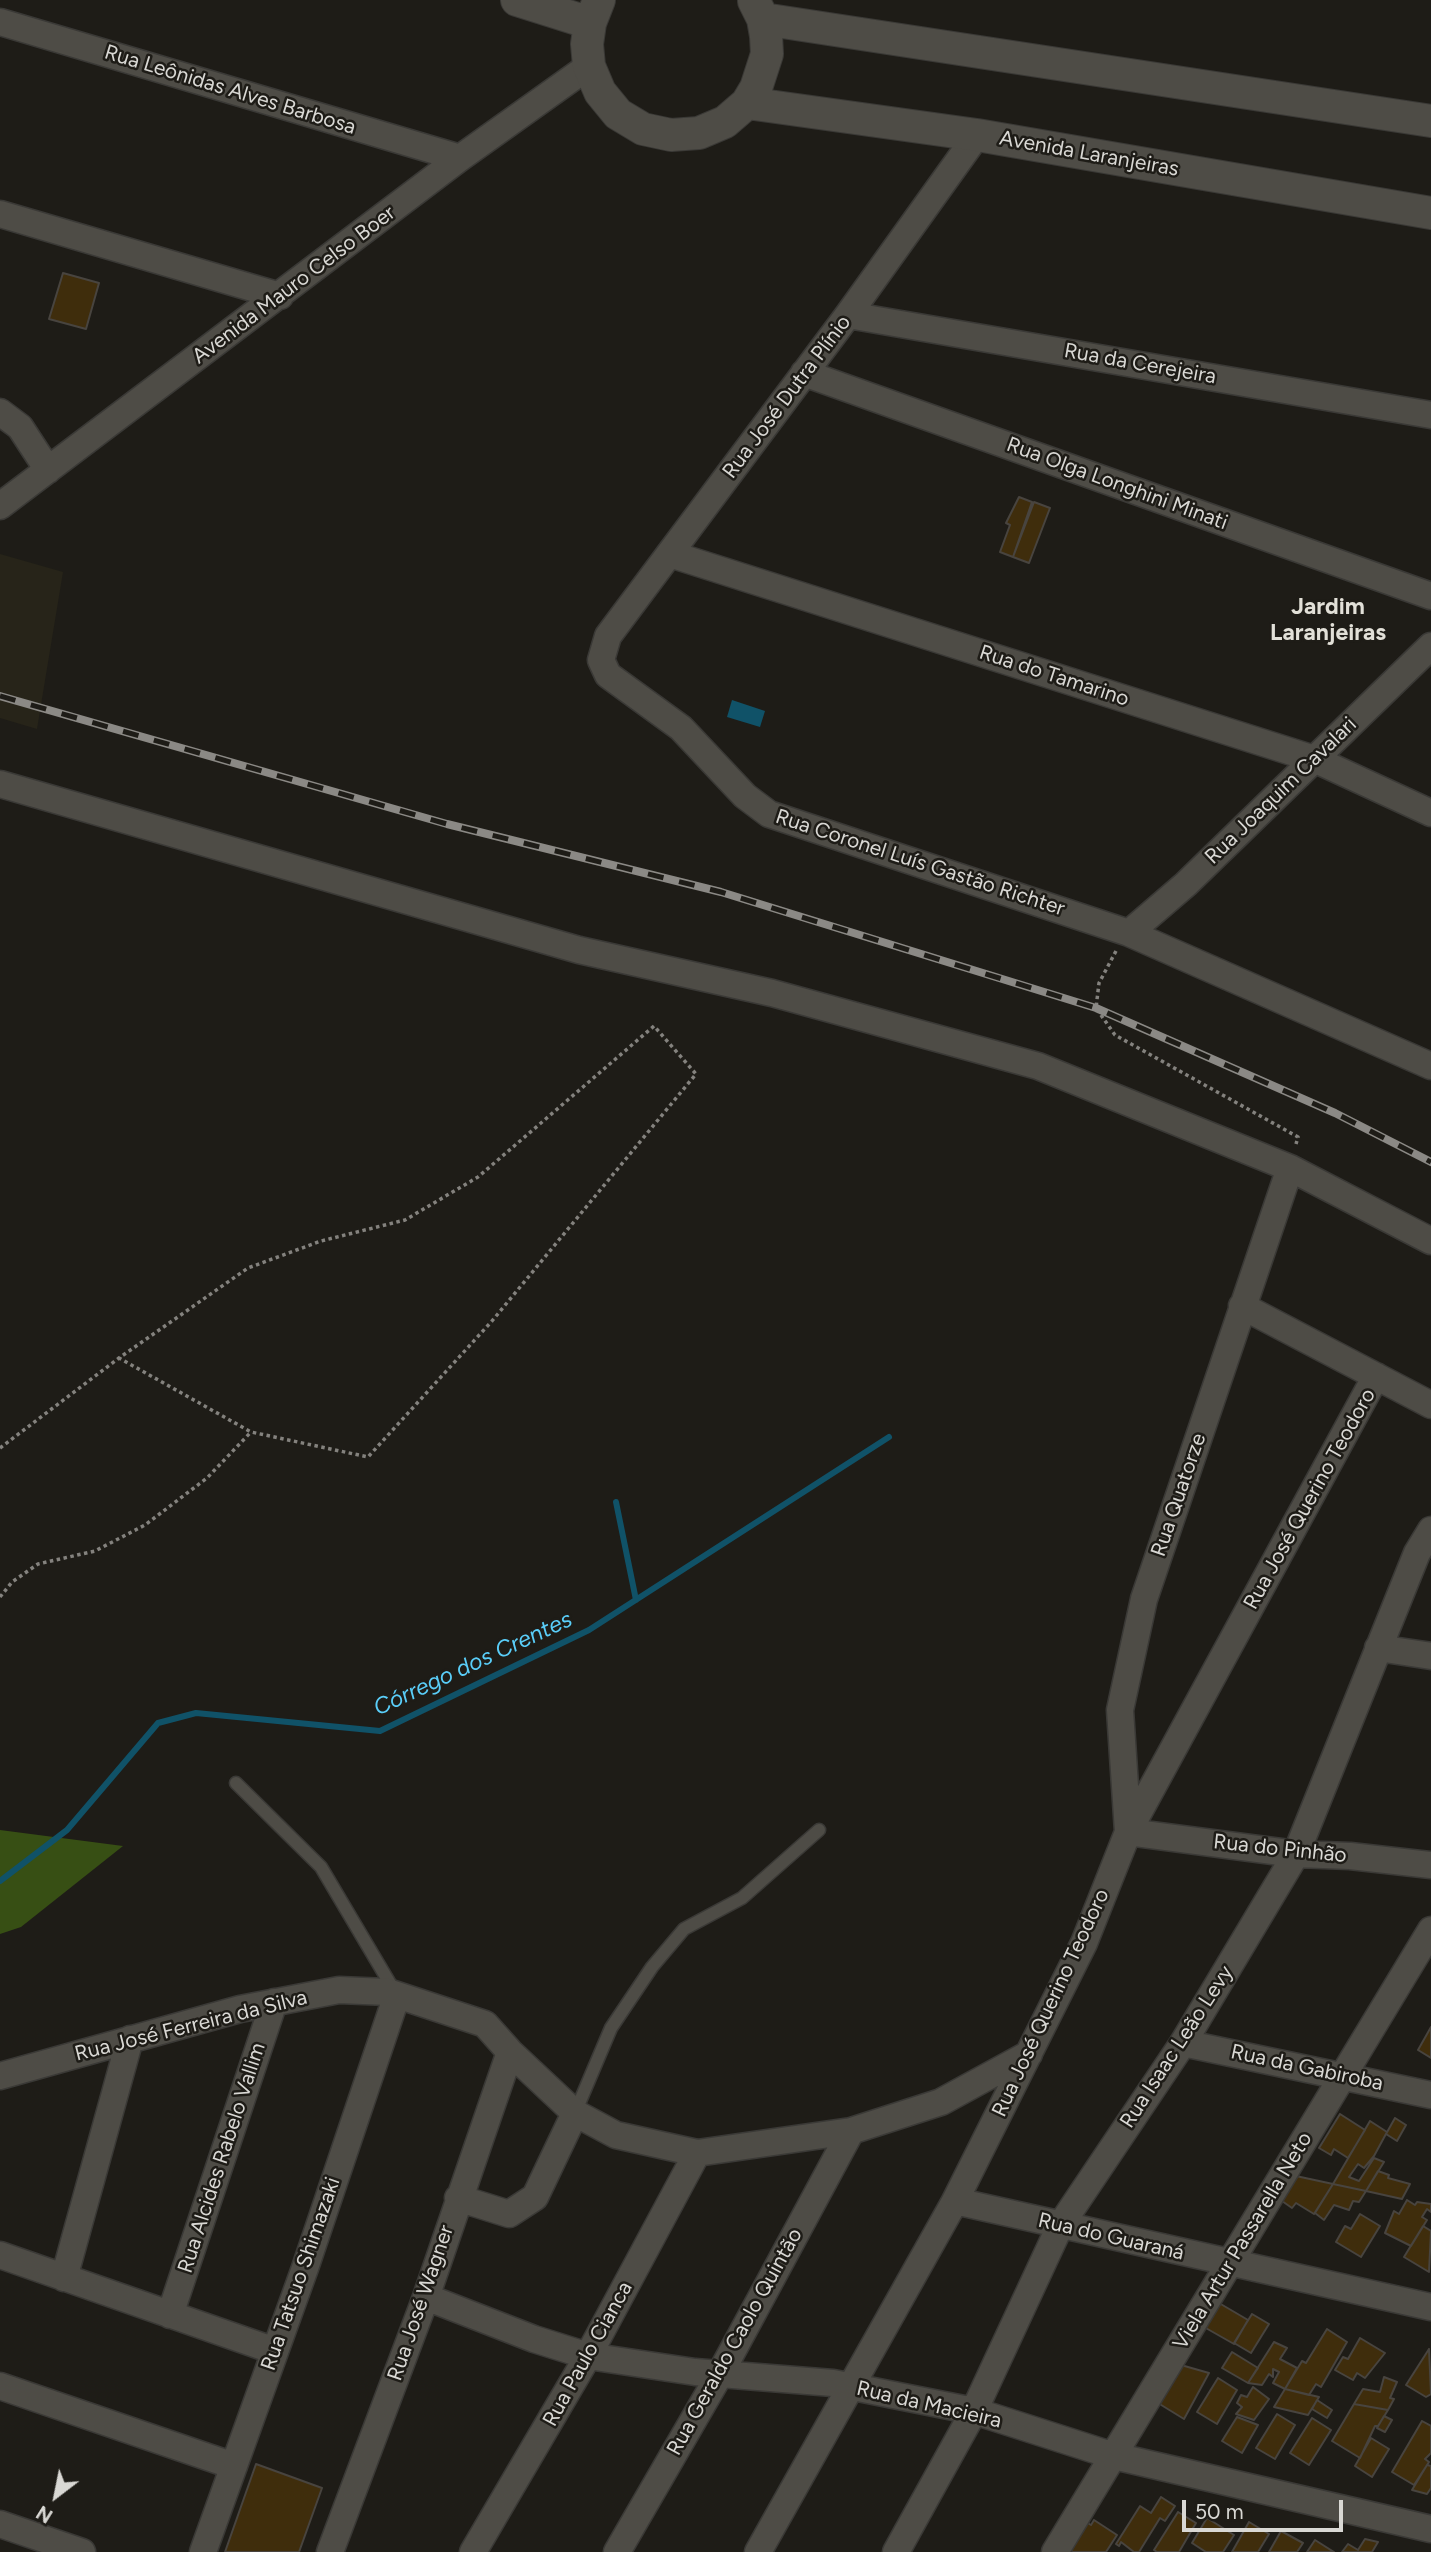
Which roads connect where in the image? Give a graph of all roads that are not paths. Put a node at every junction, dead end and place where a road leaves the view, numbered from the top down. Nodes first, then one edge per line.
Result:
1 (517, 0) edge
2 (758, 10) edge
3 (594, 11) edge
4 (0, 22) edge
5 (589, 65) junction
6 (747, 103) junction
7 (1431, 121) edge
8 (977, 135) junction
9 (460, 158) junction
10 (1431, 213) edge
11 (0, 214) edge
12 (280, 296) junction
13 (848, 315) junction
14 (804, 373) junction
15 (0, 412) edge
16 (1431, 415) edge
17 (48, 470) junction
18 (0, 506) edge
19 (670, 554) junction
20 (1431, 596) edge
21 (1431, 646) edge
22 (601, 660) joint
23 (1314, 759) junction
24 (0, 784) edge
25 (1431, 813) edge
26 (1129, 933) junction
27 (1431, 1066) edge
28 (1290, 1168) junction
29 (1431, 1241) edge
30 (1242, 1306) junction
31 (1376, 1376) junction
32 (1431, 1405) edge
33 (1431, 1530) edge
34 (1378, 1648) junction
35 (1431, 1656) edge
36 (236, 1783) dead end
37 (819, 1830) dead end
38 (1128, 1832) junction
39 (1296, 1854) junction
40 (1431, 1865) edge
41 (1431, 1930) edge
42 (397, 1995) junction
43 (274, 2002) junction
44 (130, 2039) junction
45 (1183, 2043) junction
46 (510, 2052) junction
47 (1029, 2054) junction
48 (0, 2076) edge
49 (1343, 2076) junction
50 (1431, 2095) edge
51 (575, 2113) junction
52 (851, 2131) junction
53 (697, 2153) junction
54 (458, 2197) junction
55 (955, 2201) junction
56 (1060, 2226) junction
57 (0, 2255) edge
58 (1230, 2263) junction
59 (64, 2278) junction
60 (426, 2297) junction
61 (1431, 2307) edge
62 (170, 2315) junction
63 (275, 2351) junction
64 (589, 2356) junction
65 (720, 2374) junction
66 (0, 2386) edge
67 (852, 2387) junction
68 (974, 2412) junction
69 (1114, 2456) junction
70 (234, 2466) junction
71 (0, 2524) edge
72 (1431, 2529) edge
73 (82, 2552) edge
74 (203, 2552) edge
75 (330, 2552) edge
76 (473, 2552) edge
77 (617, 2552) edge
78 (758, 2552) edge
79 (896, 2552) edge
80 (1055, 2552) edge

1 - 3 street
2 - 6 street
2 - 7 street
3 - 5 street
4 - 9 street, Rua Leônidas Alves Barbosa
5 - 6 street
5 - 9 street, Avenida Mauro Celso Boer
6 - 8 street, Avenida Laranjeiras
8 - 10 street, Avenida Laranjeiras
8 - 13 street, Rua José Dutra Plínio
9 - 12 street, Avenida Mauro Celso Boer
11 - 12 street
12 - 17 street, Avenida Mauro Celso Boer
13 - 14 street, Rua José Dutra Plínio
13 - 16 street, Rua da Cerejeira
14 - 19 street, Rua José Dutra Plínio
14 - 20 street, Rua Olga Longhini Minati
15 - 17 street
17 - 18 street, Avenida Mauro Celso Boer
19 - 22 street, Rua José Dutra Plínio
19 - 23 street, Rua do Tamarino
21 - 23 street, Rua Joaquim Cavalari
22 - 26 street, Rua Coronel Luís Gastão Richter
23 - 25 street, Rua do Tamarino
23 - 26 street, Rua Joaquim Cavalari
24 - 28 street
26 - 27 street, Rua Coronel Luís Gastão Richter
28 - 29 street
28 - 30 street, Rua Quatorze
30 - 31 street
30 - 38 street, Rua Quatorze
31 - 32 street
31 - 38 street, Rua José Querino Teodoro
33 - 34 street, Rua Isaac Leão Levy
34 - 35 street
34 - 39 street, Rua Isaac Leão Levy
36 - 42 lane
37 - 51 lane
38 - 39 street, Rua do Pinhão
38 - 47 street, Rua José Querino Teodoro
39 - 40 street, Rua do Pinhão
39 - 45 street, Rua Isaac Leão Levy
41 - 49 street, Viela Artur Passarella Neto
42 - 43 street, Rua José Ferreira da Silva
42 - 46 street, Rua José Ferreira da Silva
42 - 63 street, Rua Tatsuo Shimazaki
43 - 44 street, Rua José Ferreira da Silva
43 - 62 street, Rua Alcides Rabelo Vallim
44 - 48 street, Rua José Ferreira da Silva
44 - 59 street
45 - 49 street, Rua da Gabiroba
45 - 56 street, Rua Isaac Leão Levy
46 - 51 street, Rua José Ferreira da Silva
46 - 54 street, Rua José Wagner
47 - 52 street, Rua José Ferreira da Silva
47 - 55 street, Rua José Querino Teodoro
49 - 50 street, Rua da Gabiroba
49 - 58 street, Viela Artur Passarella Neto
51 - 53 street, Rua José Ferreira da Silva
51 - 54 street
52 - 53 street, Rua José Ferreira da Silva
52 - 65 street, Rua Geraldo Caolo Quintão
53 - 64 street, Rua Paulo Cianca
54 - 60 street, Rua José Wagner
55 - 56 street, Rua do Guaraná
55 - 67 street, Rua José Querino Teodoro
56 - 58 street, Rua do Guaraná
56 - 68 street, Rua Isaac Leão Levy
57 - 59 street
58 - 61 street, Rua do Guaraná
58 - 69 street, Viela Artur Passarella Neto
59 - 62 street
60 - 64 street, Rua da Macieira
60 - 75 street, Rua José Wagner
62 - 63 street
63 - 70 street, Rua Tatsuo Shimazaki
64 - 65 street, Rua da Macieira
64 - 76 street, Rua Paulo Cianca
65 - 67 street, Rua da Macieira
65 - 77 street, Rua Geraldo Caolo Quintão
66 - 70 street
67 - 68 street, Rua da Macieira
67 - 78 street, Rua José Querino Teodoro
68 - 69 street, Rua da Macieira
68 - 79 street, Rua Isaac Leão Levy
69 - 72 street, Rua da Macieira
69 - 80 street, Viela Artur Passarella Neto
70 - 74 street, Rua Tatsuo Shimazaki
71 - 73 street

